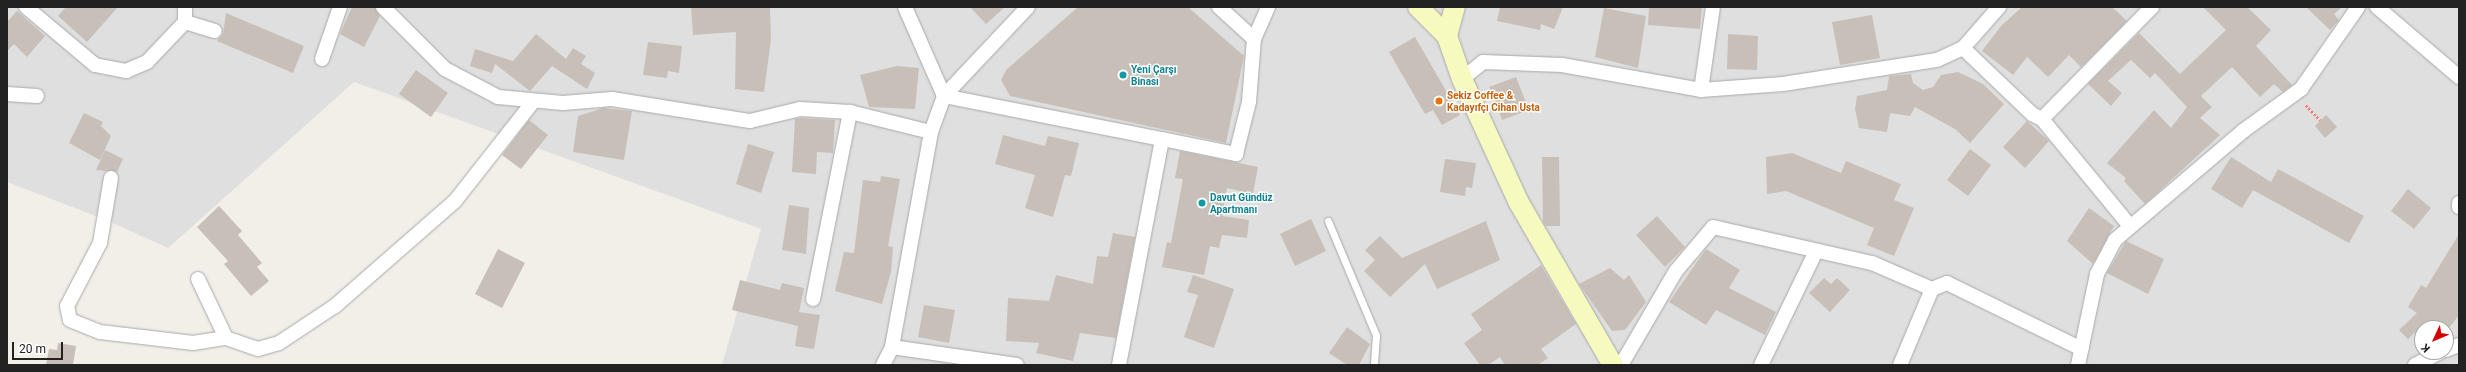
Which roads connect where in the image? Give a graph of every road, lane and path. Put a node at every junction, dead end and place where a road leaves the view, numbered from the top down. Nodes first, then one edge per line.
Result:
1 (26, 7) edge
2 (185, 7) edge
3 (340, 7) edge
4 (383, 7) edge
5 (905, 7) edge
6 (1028, 7) edge
7 (1219, 7) edge
8 (1268, 7) edge
9 (1418, 7) edge
10 (1455, 7) edge
11 (1713, 7) edge
12 (1999, 7) edge
13 (2152, 7) edge
14 (2358, 7) edge
15 (2377, 7) edge
16 (185, 22) junction
17 (215, 31) dead end
18 (1447, 36) junction
19 (1254, 39) junction
20 (1963, 48) junction
21 (322, 59) dead end
22 (2459, 77) edge
23 (1462, 79) junction
24 (2301, 89) junction
25 (1701, 90) junction
26 (7, 94) edge
27 (36, 96) dead end
28 (944, 96) junction
29 (533, 102) junction
30 (850, 112) junction
31 (2042, 119) junction
32 (2320, 120) dead end
33 (931, 132) junction
34 (1162, 139) junction
35 (111, 178) dead end
36 (2459, 204) edge
37 (2459, 207) edge
38 (1328, 221) dead end
39 (2129, 225) junction
40 (1816, 251) junction
41 (198, 279) dead end
42 (1932, 289) junction
43 (814, 299) dead end
44 (226, 338) junction
45 (892, 347) junction
46 (2082, 349) junction
47 (2425, 360) edge
48 (883, 365) edge
49 (1017, 365) edge
50 (1119, 365) edge
51 (1374, 365) edge
52 (1613, 365) edge
53 (1621, 365) edge
54 (1761, 365) edge
55 (1900, 365) edge
56 (2078, 365) edge
57 (2415, 365) edge

1 - 16 street
2 - 16 street
3 - 21 street
4 - 29 street
5 - 28 street
6 - 28 street
7 - 19 street
8 - 19 street
9 - 18 street
10 - 18 street
11 - 25 street
12 - 20 street
13 - 31 street
14 - 24 street
15 - 22 street
16 - 17 street
18 - 23 street
19 - 34 street
20 - 25 street
20 - 31 street
23 - 25 street
23 - 52 street
24 - 32 path
24 - 39 street
26 - 27 street
28 - 33 street
28 - 34 street
29 - 30 street
29 - 44 street
30 - 33 street
30 - 43 street
31 - 39 street
33 - 45 street
34 - 50 street
35 - 44 street
36 - 37 street
38 - 51 lane
39 - 46 street
40 - 42 street
40 - 53 street
40 - 54 street
41 - 44 street
42 - 46 street
42 - 55 street
45 - 48 street
45 - 49 street
46 - 56 street
47 - 57 street

